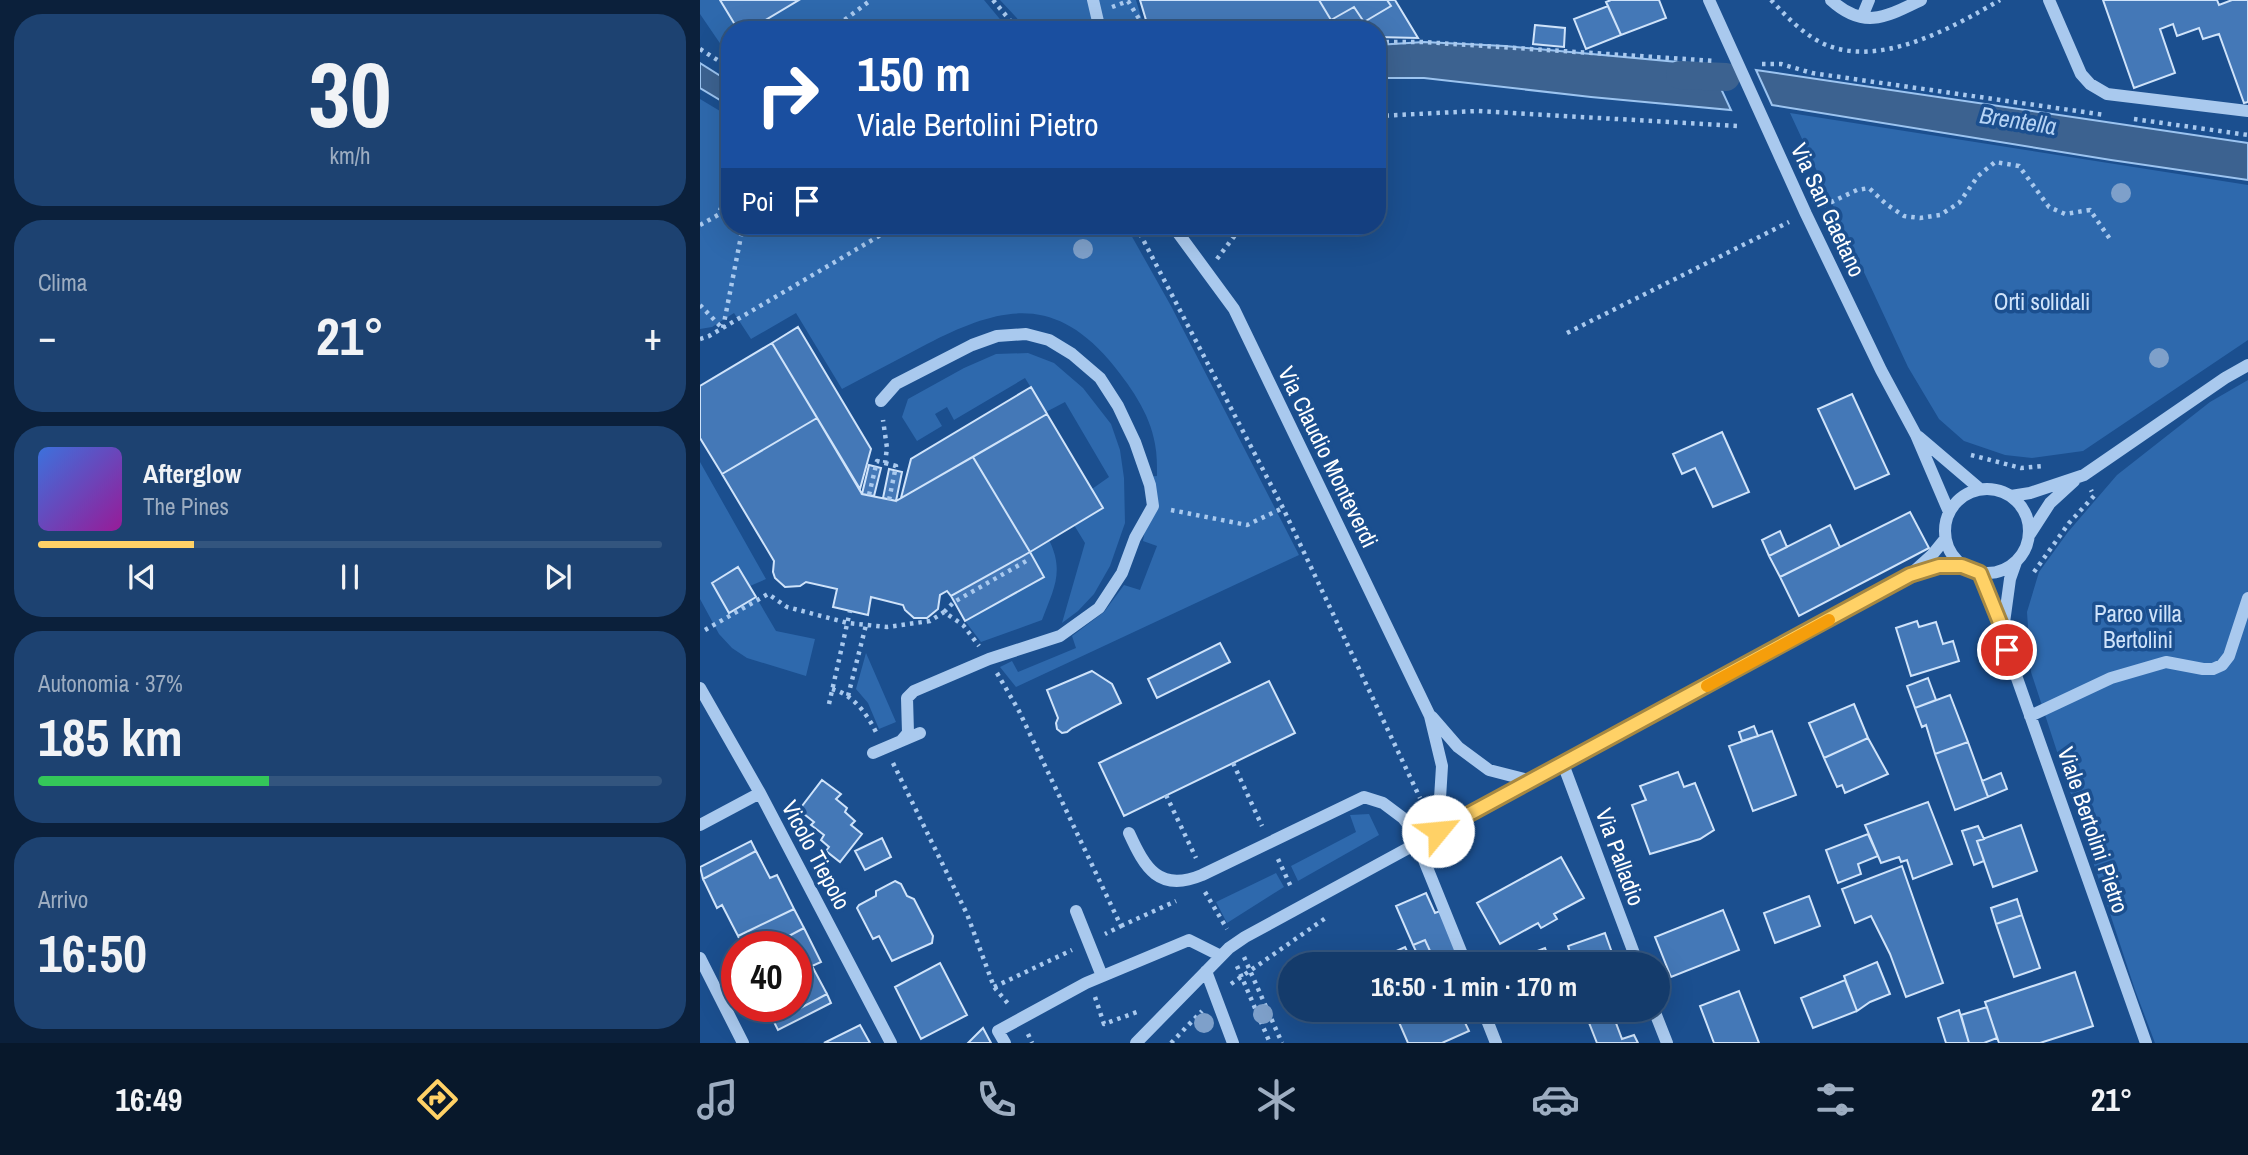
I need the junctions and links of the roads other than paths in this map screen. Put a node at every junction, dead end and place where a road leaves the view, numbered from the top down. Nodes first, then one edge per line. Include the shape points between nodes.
1 (1093, 0) edge
2 (1709, 0) edge
3 (1831, 0) edge
4 (1869, 0) edge
5 (1922, 0) edge
6 (2049, 0) edge
7 (1862, 18) junction
8 (1098, 21) edge
9 (2248, 111) edge
10 (1179, 235) edge
11 (2248, 365) edge
12 (881, 401) road end
13 (1916, 435) junction
14 (2080, 477) junction
15 (1980, 489) junction
16 (2011, 496) junction
17 (1949, 512) junction
18 (2029, 535) junction
19 (1945, 539) junction
20 (2016, 562) junction
21 (1962, 566) junction
22 (1980, 573) junction
23 (1910, 575) junction
24 (2248, 598) edge
25 (2003, 630) junction
26 (700, 688) edge
27 (1430, 716) junction
28 (2030, 716) junction
29 (920, 733) dead end
30 (902, 740) junction
31 (879, 750) road end
32 (1563, 764) junction
33 (1532, 781) junction
34 (761, 793) junction
35 (700, 825) edge
36 (1438, 831) junction
37 (1129, 833) dead end
38 (1419, 843) junction
39 (1076, 911) dead end
40 (1229, 948) junction
41 (1461, 952) edge
42 (1633, 952) edge
43 (700, 958) edge
44 (1206, 971) junction
45 (1102, 975) junction
46 (1488, 1022) edge
47 (1659, 1022) edge
48 (1231, 1038) edge
49 (743, 1043) edge
50 (891, 1043) edge
51 (1005, 1043) edge
52 (1136, 1043) edge
53 (1219, 1043) edge
54 (1496, 1043) edge
55 (1667, 1043) edge
56 (2146, 1043) edge

1 - 8 street
2 - 13 street, Via San Gaetano via 1806,214
3 - 7 street via 1847,14
4 - 7 street
5 - 7 street via 1887,16
6 - 9 street via 2081,74 2107,94
10 - 27 street, Via Claudio Monteverdi via 1234,309
11 - 14 street
12 - 30 street via 896,384 972,345 1007,335 1049,340 1100,378 1118,405 1150,485 1153,506 1122,573 1099,608 1060,636 989,659 914,691 907,698 908,733
13 - 15 street, Via San Gaetano
13 - 17 street, Via San Gaetano
14 - 16 street
14 - 18 street via 2050,503
15 - 16 street
15 - 17 street via 1956,501
16 - 18 street via 2026,513
17 - 19 street
18 - 20 street
19 - 21 street
19 - 23 street
20 - 22 street via 2006,570
20 - 25 street, Viale Bertolini Pietro
21 - 22 street
21 - 23 street via 1939,566
22 - 25 street, Viale Bertolini Pietro
23 - 32 street
24 - 28 street via 2222,665 2203,669 2166,662 2111,678
25 - 28 street, Viale Bertolini Pietro
26 - 34 street, Vicolo Tiepolo
27 - 33 street, Via Claudio Monteverdi via 1458,747 1489,770
27 - 36 street, Via Claudio Monteverdi via 1442,766
28 - 56 street, Viale Bertolini Pietro
29 - 30 street
30 - 31 street
32 - 33 street
32 - 42 street, Via Palladio
33 - 36 street
34 - 35 street
34 - 50 street, Vicolo Tiepolo
36 - 38 street
37 - 38 street via 1146,866 1167,881 1202,875 1364,797 1384,803 1403,817
38 - 40 street
38 - 41 street
39 - 45 street
40 - 44 street
40 - 45 street via 1189,940
43 - 49 street
44 - 48 street
44 - 52 street
45 - 51 street via 998,1031
46 - 54 street
47 - 55 street
48 - 53 street

